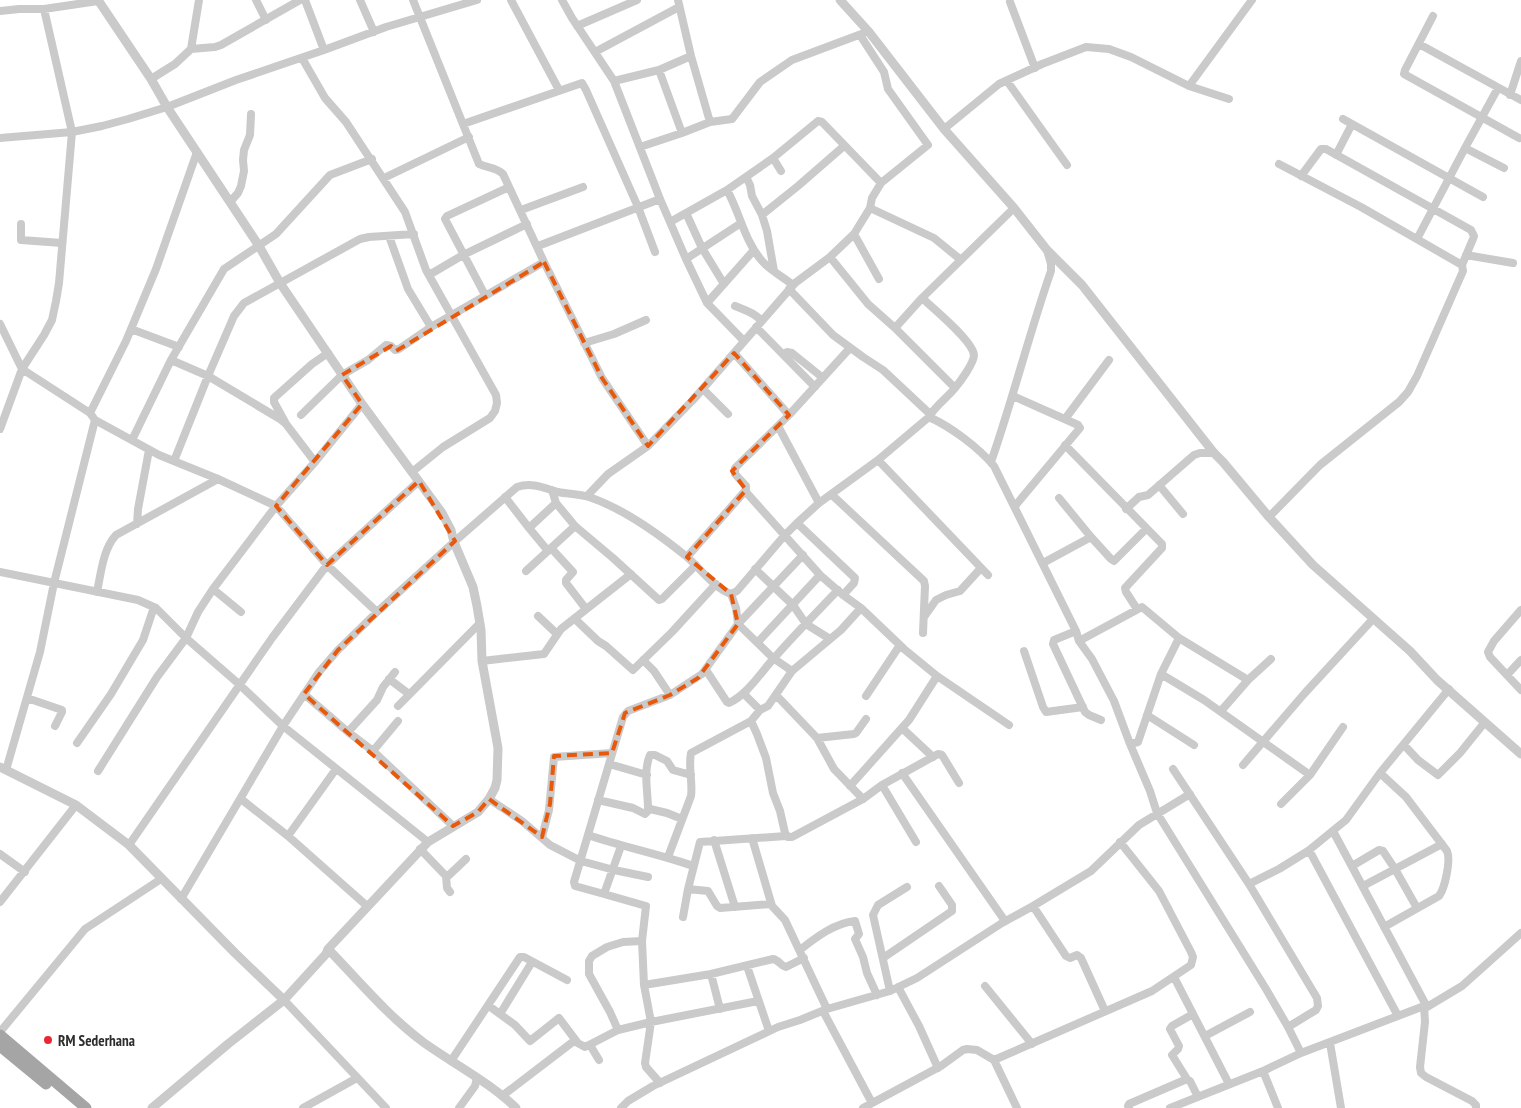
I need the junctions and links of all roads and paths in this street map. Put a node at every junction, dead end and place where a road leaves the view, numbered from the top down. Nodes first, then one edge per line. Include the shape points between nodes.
1 (98, 0) edge
2 (199, 0) edge
3 (256, 0) edge
4 (300, 0) edge
5 (305, 0) edge
6 (360, 0) edge
7 (413, 0) edge
8 (477, 0) edge
9 (511, 0) edge
10 (562, 0) edge
11 (637, 0) edge
12 (840, 0) edge
13 (1252, 0) edge
14 (1010, 2) dead end
15 (679, 4) edge
16 (44, 10) junction
17 (0, 11) edge
18 (1433, 16) dead end
19 (419, 17) junction
20 (266, 20) junction
21 (577, 26) junction
22 (374, 32) junction
23 (864, 33) junction
24 (1419, 44) junction
25 (192, 49) junction
26 (324, 50) junction
27 (595, 52) junction
28 (691, 56) junction
29 (302, 58) junction
30 (1521, 61) edge
31 (1035, 68) junction
32 (659, 70) junction
33 (151, 79) junction
34 (614, 81) junction
35 (1007, 81) junction
36 (1189, 86) junction
37 (1498, 88) junction
38 (560, 90) junction
39 (1510, 95) junction
40 (1229, 99) dead end
41 (1521, 100) edge
42 (167, 107) junction
43 (251, 114) dead end
44 (1481, 117) junction
45 (1344, 119) dead end
46 (710, 122) junction
47 (464, 124) junction
48 (1352, 124) junction
49 (944, 129) junction
50 (72, 132) junction
51 (682, 133) junction
52 (0, 138) edge
53 (469, 138) junction
54 (1519, 138) dead end
55 (844, 146) junction
56 (640, 147) junction
57 (1465, 148) junction
58 (197, 152) junction
59 (1336, 154) junction
60 (773, 158) junction
61 (372, 159) junction
62 (1278, 164) dead end
63 (1067, 165) dead end
64 (1504, 168) dead end
65 (781, 171) dead end
66 (1301, 176) junction
67 (746, 177) junction
68 (384, 178) junction
69 (1448, 178) junction
70 (881, 183) junction
71 (509, 187) junction
72 (583, 187) dead end
73 (727, 190) junction
74 (1483, 197) dead end
75 (660, 199) junction
76 (230, 202) junction
77 (638, 207) junction
78 (870, 208) junction
79 (1014, 208) junction
80 (1433, 208) junction
81 (521, 210) junction
82 (686, 213) junction
83 (762, 215) junction
84 (670, 222) junction
85 (741, 223) junction
86 (21, 224) dead end
87 (528, 224) junction
88 (414, 234) junction
89 (854, 234) junction
90 (389, 236) junction
91 (1417, 239) junction
92 (62, 243) junction
93 (259, 246) junction
94 (538, 246) junction
95 (702, 248) junction
96 (754, 250) junction
97 (1047, 250) junction
98 (655, 252) dead end
99 (464, 255) junction
100 (1466, 255) junction
101 (830, 257) junction
102 (686, 259) junction
103 (961, 260) junction
104 (544, 262) junction
105 (1513, 263) dead end
106 (1462, 265) junction
107 (774, 271) junction
108 (429, 275) junction
109 (879, 279) dead end
110 (280, 283) junction
111 (724, 284) junction
112 (791, 287) junction
113 (485, 295) junction
114 (922, 298) junction
115 (707, 303) junction
116 (735, 306) dead end
117 (451, 314) junction
118 (646, 320) dead end
119 (0, 324) edge
120 (759, 324) junction
121 (431, 327) junction
122 (894, 328) junction
123 (131, 329) junction
124 (744, 341) junction
125 (584, 343) junction
126 (179, 347) junction
127 (850, 348) junction
128 (328, 353) junction
129 (734, 353) junction
130 (783, 354) junction
131 (171, 360) junction
132 (1109, 360) dead end
133 (22, 369) junction
134 (342, 375) junction
135 (208, 376) junction
136 (824, 378) junction
137 (815, 387) junction
138 (956, 388) junction
139 (703, 389) junction
140 (1013, 396) junction
141 (362, 404) junction
142 (90, 412) junction
143 (728, 414) dead end
144 (301, 415) dead end
145 (789, 415) junction
146 (929, 415) junction
147 (1065, 419) junction
148 (95, 420) junction
149 (286, 424) junction
150 (778, 426) junction
151 (0, 429) edge
152 (132, 440) junction
153 (1065, 445) junction
154 (648, 446) junction
155 (149, 450) junction
156 (1214, 453) junction
157 (878, 460) junction
158 (174, 461) junction
159 (315, 462) junction
160 (991, 462) junction
161 (412, 472) junction
162 (218, 479) junction
163 (419, 480) junction
164 (1159, 485) junction
165 (552, 490) junction
166 (745, 491) junction
167 (831, 494) junction
168 (587, 496) junction
169 (505, 497) junction
170 (1059, 498) dead end
171 (556, 503) junction
172 (819, 503) junction
173 (276, 506) junction
174 (1015, 506) junction
175 (1126, 509) junction
176 (1183, 514) dead end
177 (1269, 517) junction
178 (797, 523) junction
179 (137, 524) junction
180 (575, 526) junction
181 (529, 528) junction
182 (1146, 529) junction
183 (784, 536) junction
184 (1091, 538) junction
185 (454, 542) junction
186 (549, 550) junction
187 (803, 555) junction
188 (687, 557) junction
189 (1043, 563) junction
190 (327, 565) junction
191 (696, 565) junction
192 (981, 568) junction
193 (755, 569) junction
194 (526, 571) dead end
195 (0, 572) edge
196 (631, 574) junction
197 (820, 575) junction
198 (988, 575) dead end
199 (54, 583) junction
200 (716, 584) junction
201 (774, 587) junction
202 (213, 589) junction
203 (96, 592) junction
204 (840, 592) junction
205 (731, 594) junction
206 (793, 605) junction
207 (154, 607) junction
208 (860, 608) junction
209 (586, 609) junction
210 (1137, 609) junction
211 (1521, 610) edge
212 (241, 612) dead end
213 (377, 612) junction
214 (538, 616) dead end
215 (574, 619) junction
216 (923, 619) junction
217 (1373, 619) junction
218 (480, 623) junction
219 (738, 624) junction
220 (806, 624) junction
221 (1076, 630) junction
222 (923, 633) dead end
223 (557, 634) junction
224 (186, 638) junction
225 (1178, 638) junction
226 (830, 639) junction
227 (1079, 641) junction
228 (758, 642) junction
229 (900, 645) junction
230 (1024, 652) dead end
231 (773, 658) junction
232 (1271, 659) dead end
233 (643, 660) junction
234 (1521, 660) edge
235 (482, 662) junction
236 (706, 670) junction
237 (792, 671) junction
238 (395, 672) dead end
239 (1161, 674) junction
240 (1507, 675) junction
241 (937, 676) junction
242 (389, 680) junction
243 (1248, 680) junction
244 (240, 685) junction
245 (1449, 689) junction
246 (1521, 690) edge
247 (746, 691) junction
248 (304, 694) junction
249 (409, 694) junction
250 (670, 695) junction
251 (776, 695) junction
252 (866, 696) dead end
253 (27, 698) junction
254 (398, 706) dead end
255 (1082, 707) junction
256 (760, 710) junction
257 (1221, 711) junction
258 (1147, 715) junction
259 (866, 719) dead end
260 (1101, 720) dead end
261 (398, 721) dead end
262 (751, 721) junction
263 (1485, 722) junction
264 (1009, 725) dead end
265 (55, 726) dead end
266 (282, 726) junction
267 (903, 728) junction
268 (1343, 728) dead end
269 (348, 732) junction
270 (816, 738) junction
271 (1262, 741) junction
272 (77, 743) dead end
273 (1130, 744) junction
274 (1404, 745) junction
275 (1194, 746) dead end
276 (373, 751) junction
277 (612, 753) junction
278 (1521, 754) edge
279 (933, 757) junction
280 (609, 764) junction
281 (1243, 765) dead end
282 (3, 768) edge
283 (336, 769) junction
284 (1173, 769) dead end
285 (98, 771) dead end
286 (902, 773) junction
287 (1380, 773) junction
288 (647, 775) junction
289 (691, 775) junction
290 (1310, 775) junction
291 (959, 783) dead end
292 (882, 785) junction
293 (850, 786) junction
294 (1190, 794) junction
295 (241, 799) junction
296 (489, 799) junction
297 (863, 799) junction
298 (598, 800) junction
299 (1281, 804) dead end
300 (76, 805) junction
301 (648, 809) junction
302 (1157, 813) junction
303 (682, 819) junction
304 (452, 826) junction
305 (1333, 831) junction
306 (588, 835) junction
307 (288, 836) junction
308 (786, 836) junction
309 (542, 837) junction
310 (752, 838) junction
311 (714, 840) junction
312 (428, 842) junction
313 (916, 842) dead end
314 (1120, 842) junction
315 (1442, 844) junction
316 (129, 845) junction
317 (621, 846) junction
318 (420, 850) junction
319 (1309, 850) junction
320 (0, 854) edge
321 (668, 857) junction
322 (466, 860) dead end
323 (581, 861) junction
324 (693, 866) junction
325 (1352, 866) junction
326 (1395, 869) junction
327 (614, 870) junction
328 (24, 872) junction
329 (648, 877) dead end
330 (161, 878) junction
331 (447, 878) junction
332 (1249, 884) junction
333 (939, 886) dead end
334 (1362, 886) junction
335 (906, 887) dead end
336 (688, 890) junction
337 (450, 892) dead end
338 (604, 894) junction
339 (181, 899) junction
340 (0, 902) edge
341 (771, 904) junction
342 (367, 906) junction
343 (1033, 906) junction
344 (735, 907) junction
345 (1417, 908) junction
346 (683, 917) dead end
347 (1005, 921) junction
348 (1384, 926) junction
349 (1521, 934) edge
350 (642, 941) junction
351 (328, 949) junction
352 (800, 950) junction
353 (804, 958) junction
354 (883, 958) junction
355 (532, 962) junction
356 (747, 966) junction
357 (711, 974) junction
358 (1174, 977) junction
359 (567, 980) dead end
360 (644, 985) junction
361 (985, 986) dead end
362 (898, 987) junction
363 (890, 991) junction
364 (877, 995) junction
365 (284, 1000) junction
366 (758, 1001) junction
367 (489, 1006) junction
368 (1425, 1006) junction
369 (720, 1009) junction
370 (825, 1010) junction
371 (1105, 1011) junction
372 (1250, 1012) dead end
373 (500, 1014) junction
374 (1193, 1014) junction
375 (1398, 1016) junction
376 (651, 1022) junction
377 (1288, 1027) junction
378 (618, 1030) junction
379 (769, 1031) junction
380 (0, 1033) edge
381 (1205, 1036) junction
382 (577, 1042) junction
383 (1330, 1042) junction
384 (1032, 1044) junction
385 (590, 1045) junction
386 (0, 1046) edge
387 (1301, 1053) junction
388 (600, 1060) dead end
389 (994, 1060) junction
390 (451, 1061) junction
391 (938, 1068) junction
392 (1263, 1071) junction
393 (357, 1078) junction
394 (477, 1078) junction
395 (1186, 1079) junction
396 (660, 1083) junction
397 (1229, 1084) junction
398 (502, 1096) junction
399 (1198, 1097) junction
400 (872, 1103) junction
401 (626, 1106) edge
402 (74, 1108) edge
403 (86, 1108) edge
404 (152, 1108) edge
405 (303, 1108) edge
406 (386, 1108) edge
407 (459, 1108) edge
408 (516, 1108) edge
409 (862, 1108) edge
410 (1017, 1108) edge
411 (1129, 1108) edge
412 (1170, 1108) edge
413 (1278, 1108) edge
414 (1341, 1108) edge
415 (1476, 1108) edge

1 - 16 street
1 - 33 street
2 - 25 street
3 - 20 street
4 - 20 street
5 - 26 street
6 - 22 street
7 - 19 street
8 - 19 street
9 - 38 street
10 - 21 street
11 - 21 street
12 - 23 street
13 - 36 street
14 - 31 street
15 - 27 street
15 - 28 street
16 - 17 street
16 - 50 street
18 - 24 street
19 - 22 street
19 - 47 street
20 - 25 street via 221,45
21 - 27 street
22 - 26 street
23 - 46 street via 792,60 760,82 732,119
23 - 49 street
23 - 70 street via 884,72 888,88 928,145
24 - 37 street
24 - 44 street via 1405,70 1406,75
25 - 33 street
26 - 29 street
27 - 34 street
28 - 32 street
28 - 46 street
29 - 42 street
29 - 61 street via 325,98
30 - 39 street
31 - 35 street
31 - 36 street via 1078,49 1098,47 1131,57
32 - 34 street
32 - 51 street
33 - 42 street
34 - 56 street
35 - 49 street
35 - 63 street
36 - 40 street
37 - 39 street
37 - 44 street
38 - 47 street
38 - 77 street via 580,83 584,85
39 - 41 street
42 - 50 street
42 - 58 street
43 - 76 street via 241,186
44 - 54 street
44 - 57 street
45 - 48 street
46 - 51 street
47 - 53 street
48 - 59 street
48 - 69 street
49 - 79 street
50 - 52 street
50 - 92 street
51 - 56 street
53 - 68 street
53 - 71 street via 478,164 498,170
55 - 60 street via 818,121
55 - 70 street
55 - 83 street
56 - 75 street
57 - 64 street
57 - 69 street
58 - 76 street
58 - 123 street
59 - 66 street via 1321,149
59 - 80 street
60 - 65 street
60 - 67 street
61 - 68 street
61 - 93 street via 330,175 283,229
62 - 66 street
66 - 91 street
67 - 73 street
67 - 83 street
68 - 88 street
69 - 74 street
69 - 80 street
70 - 78 street
71 - 81 street
71 - 99 street via 446,217
72 - 81 street
73 - 82 street
73 - 85 street
75 - 77 street
75 - 84 street
76 - 93 street
77 - 94 street
77 - 98 street
78 - 89 street
78 - 103 street via 934,238
79 - 97 street
79 - 103 street
80 - 91 street
80 - 100 street via 1473,232
81 - 87 street
82 - 84 street
82 - 95 street
83 - 107 street
84 - 102 street
85 - 95 street
85 - 96 street
86 - 92 street via 21,240
87 - 94 street
87 - 99 street
88 - 90 street
88 - 108 street
89 - 101 street
89 - 109 street
90 - 110 street via 360,239
90 - 121 street via 408,289
91 - 106 street
92 - 133 street via 52,320
93 - 110 street
93 - 126 street via 224,269
94 - 104 street
95 - 102 street
95 - 111 street
96 - 107 street
96 - 111 street
97 - 140 street via 1051,271
97 - 156 street via 1082,285
99 - 108 street
99 - 113 street
100 - 105 street
100 - 106 street
101 - 112 street
101 - 122 street via 868,304
102 - 115 street
103 - 114 street
104 - 113 street
104 - 125 street
106 - 177 street via 1463,271 1408,392 1320,465
107 - 112 street
108 - 117 street
110 - 128 street
110 - 135 street via 244,303 238,310
111 - 115 street
112 - 120 street
112 - 127 street via 829,332
113 - 117 street
114 - 122 street
114 - 138 street via 961,334 973,350 970,366
115 - 124 street
116 - 120 street via 753,314
117 - 121 street
117 - 161 street via 493,388 497,403 490,418 436,452
118 - 125 street
119 - 133 street
120 - 124 street
120 - 130 street
121 - 134 street via 397,350 386,345
122 - 138 street
123 - 126 street
123 - 142 street
124 - 129 street
125 - 154 street via 602,378
126 - 131 street
127 - 136 street
127 - 146 street via 883,370
128 - 134 street
128 - 149 street via 274,398
129 - 139 street
129 - 145 street
130 - 136 street via 792,353
130 - 137 street
131 - 135 street
131 - 152 street
132 - 147 street
133 - 142 street
133 - 151 street
134 - 141 street
134 - 144 street
135 - 149 street
135 - 158 street
136 - 137 street
137 - 145 street
138 - 146 street
139 - 143 street
139 - 154 street
140 - 147 street
140 - 160 street
141 - 159 street
141 - 161 street
142 - 148 street
145 - 150 street
146 - 157 street
146 - 160 street
147 - 153 street via 1080,428
148 - 152 street
148 - 199 street
149 - 159 street
150 - 166 street via 735,468 735,474 746,486
150 - 172 street
152 - 155 street
153 - 174 street
153 - 175 street
154 - 168 street via 608,474
155 - 158 street
155 - 179 street
156 - 164 street via 1194,455
156 - 177 street
157 - 167 street
157 - 192 street
158 - 162 street
159 - 173 street
160 - 174 street
161 - 163 street
162 - 173 street
162 - 179 street
163 - 185 street via 442,513
163 - 190 street
164 - 175 street
164 - 176 street
165 - 168 street
165 - 169 street via 525,485
165 - 171 street
166 - 183 street
166 - 188 street
167 - 172 street
167 - 216 street via 924,581
168 - 188 street via 623,512
169 - 181 street
169 - 185 street
170 - 184 street
171 - 180 street
171 - 181 street
172 - 178 street
173 - 190 street
173 - 202 street
174 - 189 street
175 - 182 street
177 - 217 street via 1314,565
178 - 183 street
178 - 204 street via 855,578 854,584
179 - 203 street via 110,541
180 - 186 street
180 - 196 street
181 - 186 street
182 - 184 street via 1114,561
182 - 210 street via 1163,546 1125,588
183 - 187 street
183 - 193 street
184 - 189 street
185 - 213 street
185 - 218 street via 473,587
186 - 194 street
186 - 209 street via 573,572 566,583
187 - 197 street
187 - 201 street
188 - 191 street
189 - 221 street
190 - 213 street
190 - 244 street
191 - 196 street via 659,600
191 - 200 street
192 - 198 street
192 - 216 street via 960,592 936,600
193 - 201 street
193 - 205 street via 738,591
195 - 199 street
196 - 209 street
197 - 204 street
197 - 206 street
199 - 203 street
199 - 253 street
200 - 205 street
200 - 233 street
201 - 206 street
201 - 219 street
202 - 212 street
202 - 224 street
203 - 207 street via 138,600
204 - 208 street
204 - 220 street
205 - 219 street
206 - 220 street
206 - 228 street
207 - 224 street
207 - 272 street via 143,640
208 - 226 street
208 - 229 street
209 - 215 street
210 - 225 street via 1145,608
210 - 227 street
211 - 240 street via 1488,652
213 - 248 street via 338,650
214 - 223 street
215 - 223 street
215 - 233 street via 632,670
216 - 222 street
217 - 245 street
217 - 271 street
218 - 235 street
218 - 249 street
219 - 228 street
219 - 236 street
220 - 226 street
220 - 231 street
221 - 227 street
221 - 255 street via 1052,643
223 - 235 street via 541,655
224 - 244 street
224 - 285 street via 157,677
225 - 239 street
225 - 243 street
226 - 237 street
227 - 273 street via 1114,701
228 - 231 street
229 - 241 street
229 - 252 street
230 - 255 street via 1046,712
231 - 237 street
231 - 247 street
232 - 243 street
233 - 250 street
234 - 240 street
235 - 296 street via 498,748 497,780
236 - 247 street via 728,703
236 - 250 street
237 - 251 street
238 - 242 street
239 - 257 street
239 - 258 street
240 - 246 street
241 - 264 street
241 - 267 street
242 - 249 street
242 - 269 street via 377,700
243 - 257 street
244 - 266 street
244 - 316 street
245 - 263 street
245 - 274 street
247 - 256 street via 745,695
248 - 266 street
248 - 269 street
249 - 254 street
250 - 277 street via 625,713
251 - 256 street via 768,706
251 - 270 street
253 - 265 street via 62,710
253 - 282 street
255 - 260 street via 1089,715
256 - 262 street
257 - 271 street
258 - 273 street via 1138,742
258 - 275 street
259 - 270 street via 854,734
261 - 276 street
262 - 289 street via 691,753
262 - 308 street via 766,758
263 - 274 street via 1438,775
263 - 278 street
266 - 283 street
266 - 295 street
267 - 279 street
267 - 293 street
268 - 290 street
269 - 276 street
270 - 293 street via 834,769
271 - 281 street
271 - 290 street
273 - 302 street
274 - 287 street
276 - 304 street
277 - 280 street
277 - 309 street via 554,758 550,804
279 - 286 street
279 - 291 street via 941,754
280 - 288 street
280 - 298 street
282 - 300 street
283 - 307 street
283 - 312 street
284 - 294 street
286 - 292 street
286 - 347 street
287 - 305 street via 1346,820
287 - 315 street via 1406,797
288 - 289 street via 650,755 667,761 673,770
288 - 301 street
289 - 303 street via 691,796
290 - 299 street
292 - 297 street
292 - 313 street
293 - 297 street
294 - 302 street
294 - 332 street
295 - 307 street
295 - 339 street
296 - 304 street via 478,812
296 - 309 street
297 - 308 street via 792,837
298 - 301 street via 645,814
298 - 306 street
300 - 316 street
300 - 328 street
301 - 303 street
302 - 314 street
302 - 377 street
303 - 321 street
304 - 312 street
305 - 319 street
305 - 325 street
306 - 317 street
306 - 323 street
307 - 342 street
308 - 310 street
309 - 323 street
310 - 311 street
310 - 341 street
311 - 324 street via 700,842
311 - 344 street
312 - 318 street
314 - 343 street via 1091,871
314 - 358 street via 1159,891 1193,956 1191,965
315 - 326 street
315 - 345 street via 1449,859 1443,890 1439,896
316 - 330 street
317 - 321 street
317 - 327 street
318 - 331 street
318 - 342 street
319 - 332 street
319 - 375 street
320 - 328 street
321 - 324 street
322 - 331 street
323 - 327 street
323 - 338 street via 575,886
324 - 336 street
325 - 326 street via 1381,850
325 - 334 street
326 - 334 street
326 - 345 street
327 - 329 street
327 - 338 street
328 - 340 street
330 - 339 street
330 - 380 street via 85,928
331 - 337 street via 446,886
332 - 377 street via 1318,1002 1316,1010
333 - 354 street via 952,905 952,911
334 - 348 street
335 - 354 street via 874,911
336 - 344 street via 708,891 719,908
336 - 346 street
338 - 350 street via 646,906
339 - 365 street
341 - 344 street
341 - 352 street via 785,920
342 - 351 street
343 - 347 street
343 - 371 street via 1066,956 1081,958
345 - 348 street
347 - 362 street
348 - 368 street
349 - 368 street via 1462,986
350 - 360 street
350 - 378 street via 607,946 589,961 589,974
351 - 365 street
351 - 390 street via 394,1017
352 - 353 street
352 - 364 street via 835,927 855,921 859,934 855,939
353 - 356 street via 786,967 774,959
353 - 370 street
354 - 363 street
355 - 359 street
355 - 367 street via 519,958
355 - 373 street
356 - 357 street
356 - 366 street
357 - 360 street
357 - 369 street
358 - 371 street via 1152,991
358 - 374 street
360 - 376 street
361 - 384 street
362 - 363 street
362 - 391 street
363 - 364 street
364 - 370 street
365 - 393 street
365 - 404 street
366 - 369 street
366 - 379 street
367 - 373 street
367 - 390 street
368 - 375 street
368 - 415 street via 1420,1060 1422,1072 1472,1101
369 - 376 street
370 - 379 street
370 - 400 street
371 - 384 street
372 - 381 street
373 - 382 street via 531,1041 560,1018
374 - 381 street
374 - 395 street via 1170,1029 1179,1046 1172,1055
375 - 383 street
376 - 378 street
376 - 396 street via 646,1067
377 - 387 street
378 - 385 street
379 - 396 street
380 - 403 main road
381 - 397 street
382 - 385 street via 583,1047
382 - 398 street via 572,1042
383 - 387 street
383 - 414 street
384 - 389 street
385 - 388 street
386 - 402 main road
387 - 392 street
389 - 391 street via 977,1050 967,1049
389 - 410 street
390 - 394 street
391 - 400 street
392 - 397 street
392 - 413 street
393 - 405 street
393 - 406 street
394 - 398 street
394 - 407 street
395 - 399 street
395 - 411 street via 1130,1104
396 - 401 street
397 - 399 street
398 - 408 street
399 - 412 street
400 - 409 street

